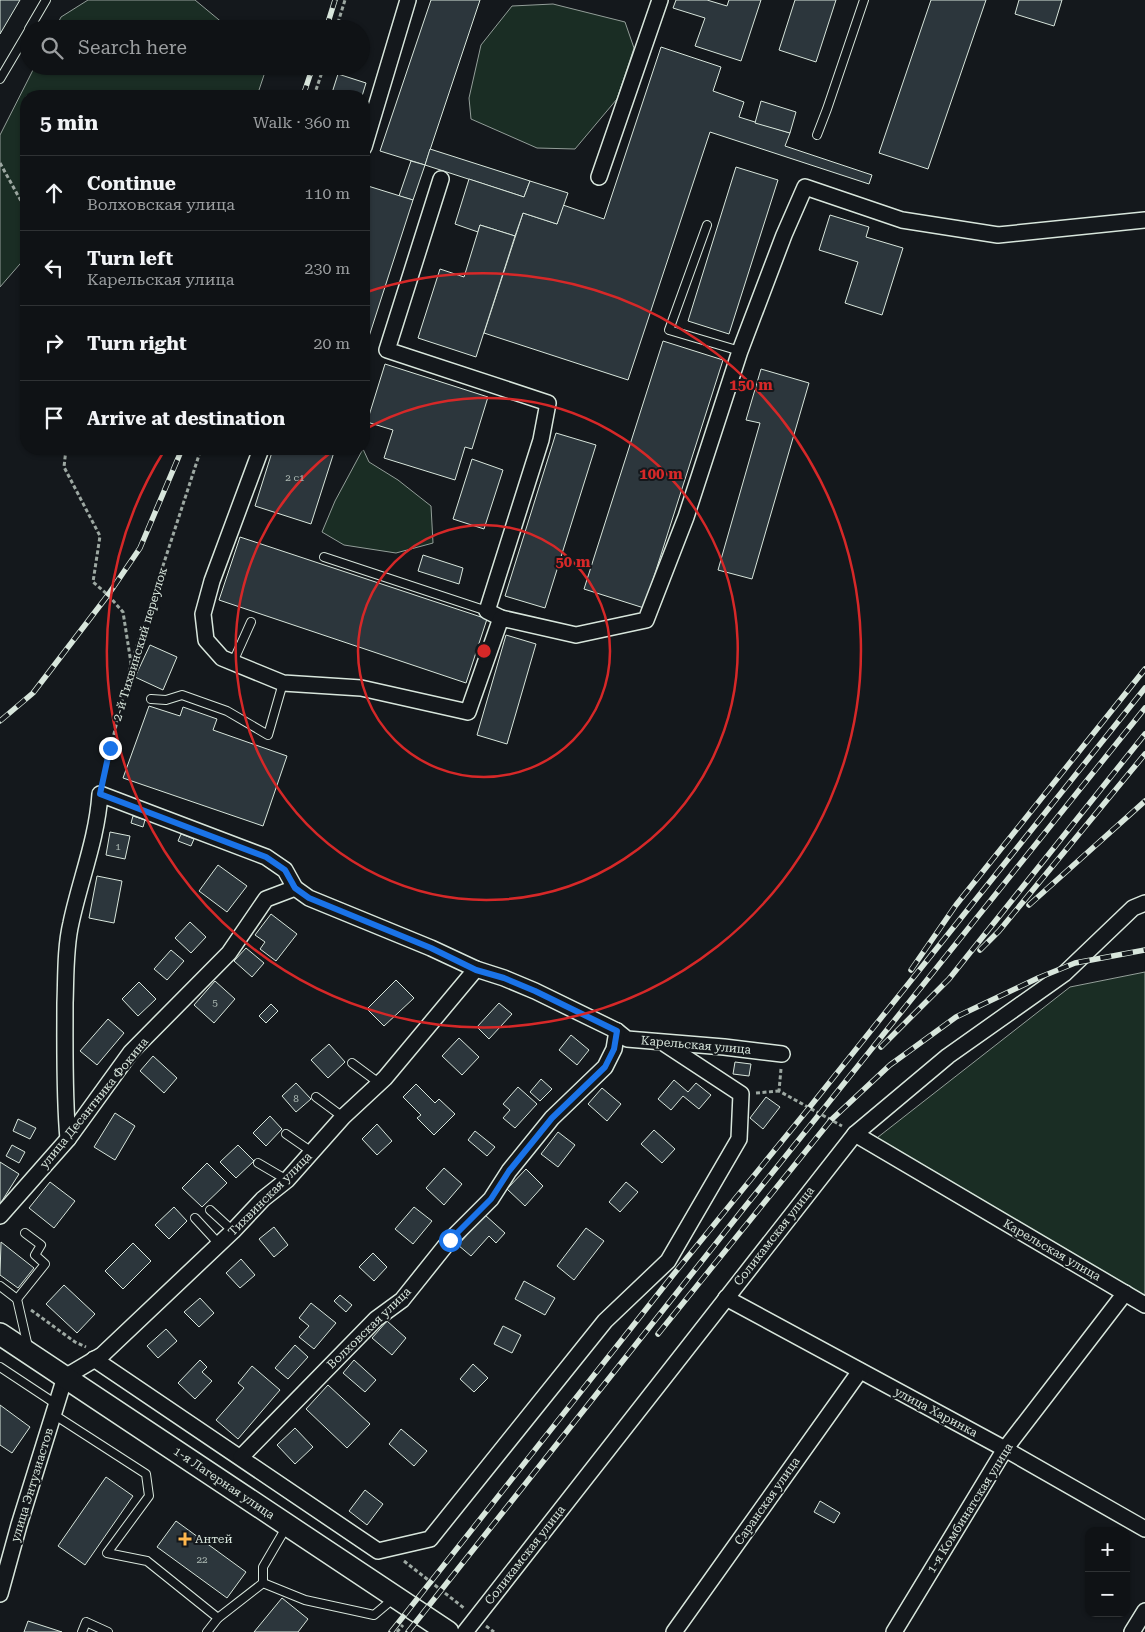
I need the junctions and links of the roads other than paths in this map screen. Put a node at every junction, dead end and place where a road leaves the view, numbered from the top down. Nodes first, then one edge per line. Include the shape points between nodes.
1 (46, 0) edge
2 (408, 0) edge
3 (660, 0) edge
4 (864, 0) edge
5 (34, 20) edge
6 (20, 45) edge
7 (0, 79) edge
8 (370, 127) edge
9 (816, 135) dead end
10 (599, 177) dead end
11 (441, 178) dead end
12 (1145, 220) edge
13 (707, 225) dead end
14 (740, 351) junction
15 (259, 455) edge
16 (324, 556) dead end
17 (494, 615) junction
18 (251, 622) dead end
19 (234, 662) junction
20 (283, 683) junction
21 (151, 698) dead end
22 (295, 888) junction
23 (1145, 903) edge
24 (476, 970) junction
25 (617, 1031) junction
26 (664, 1043) junction
27 (782, 1054) road end
28 (352, 1062) dead end
29 (379, 1083) junction
30 (316, 1097) dead end
31 (343, 1117) junction
32 (286, 1134) dead end
33 (855, 1134) junction
34 (68, 1139) junction
35 (312, 1152) junction
36 (258, 1164) dead end
37 (288, 1180) junction
38 (210, 1210) dead end
39 (0, 1216) edge
40 (194, 1218) dead end
41 (234, 1231) junction
42 (25, 1232) dead end
43 (219, 1244) junction
44 (0, 1286) edge
45 (1125, 1293) junction
46 (726, 1298) junction
47 (16, 1299) junction
48 (1145, 1305) edge
49 (0, 1334) edge
50 (30, 1354) junction
51 (94, 1360) junction
52 (0, 1367) edge
53 (860, 1371) junction
54 (65, 1377) junction
55 (54, 1409) junction
56 (1005, 1449) junction
57 (241, 1457) junction
58 (288, 1526) junction
59 (1145, 1529) edge
60 (263, 1583) junction
61 (1, 1587) edge
62 (396, 1597) junction
63 (1145, 1611) edge
64 (218, 1618) junction
65 (82, 1632) edge
66 (108, 1632) edge
67 (208, 1632) edge
68 (448, 1632) edge
69 (465, 1632) edge
70 (674, 1632) edge
71 (894, 1632) edge
72 (1132, 1632) edge

1 - 5 lane
2 - 8 street
3 - 10 street
4 - 9 lane
6 - 7 lane
11 - 17 street via 387,350 548,403
12 - 14 street via 998,235 902,220 805,188
13 - 14 lane via 669,330
14 - 17 street via 686,517 646,620 576,635
15 - 19 street via 203,614 206,640 222,658
16 - 17 lane
17 - 20 street via 468,712 361,688
18 - 19 lane
19 - 20 street
20 - 21 lane via 268,735 227,711 182,695 166,700
22 - 24 street, Карельская улица via 309,898
22 - 34 street, улица Десантника Фокина via 266,899 228,953 131,1052
22 - 34 street, Карельская улица via 285,870 266,857 100,794 98,817 70,924 65,1050
23 - 33 street, Соликамская улица via 1133,908 1064,974 948,1056
24 - 25 street, Карельская улица via 535,991
24 - 29 street, Тихвинская улица
25 - 26 street, Карельская улица via 627,1039
25 - 57 street, Волховская улица via 614,1049 605,1067 552,1118 491,1199 450,1240 402,1300 376,1319
26 - 27 street, Карельская улица
26 - 57 street via 741,1094 739,1139 668,1261 605,1321 430,1539 378,1551
28 - 29 lane
29 - 31 street, Тихвинская улица
30 - 31 lane
31 - 35 street, Тихвинская улица
32 - 35 lane
33 - 45 street, Карельская улица
33 - 46 street, Соликамская улица
34 - 39 street, улица Десантника Фокина
35 - 37 street, Тихвинская улица
36 - 37 lane
37 - 41 street, Тихвинская улица via 263,1199
38 - 41 lane
40 - 43 lane
41 - 43 street, Тихвинская улица
42 - 47 lane via 41,1245 36,1255 45,1264
43 - 51 street, Тихвинская улица
44 - 47 lane
45 - 48 street, Карельская улица
45 - 56 street, 1-я Комбинатская улица
46 - 53 street, улица Харинка
46 - 69 street, Соликамская улица
47 - 50 lane
49 - 50 main road, 1-я Лагерная улица
50 - 54 main road, 1-я Лагерная улица
51 - 54 street, Тихвинская улица
51 - 57 street
52 - 55 lane
53 - 56 street, улица Харинка
53 - 70 street, Саранская улица
54 - 55 street, улица Энтузиастов
54 - 58 main road, 1-я Лагерная улица
55 - 61 street, улица Энтузиастов
55 - 64 lane via 146,1474 149,1496 107,1553 147,1561
56 - 59 street, улица Харинка
56 - 71 street, 1-я Комбинатская улица
58 - 60 lane via 263,1567
58 - 62 main road, 1-я Лагерная улица
60 - 62 lane via 305,1600 374,1615
60 - 64 lane
62 - 68 main road, 1-я Лагерная улица
63 - 72 street
64 - 67 lane
65 - 66 lane via 86,1622

